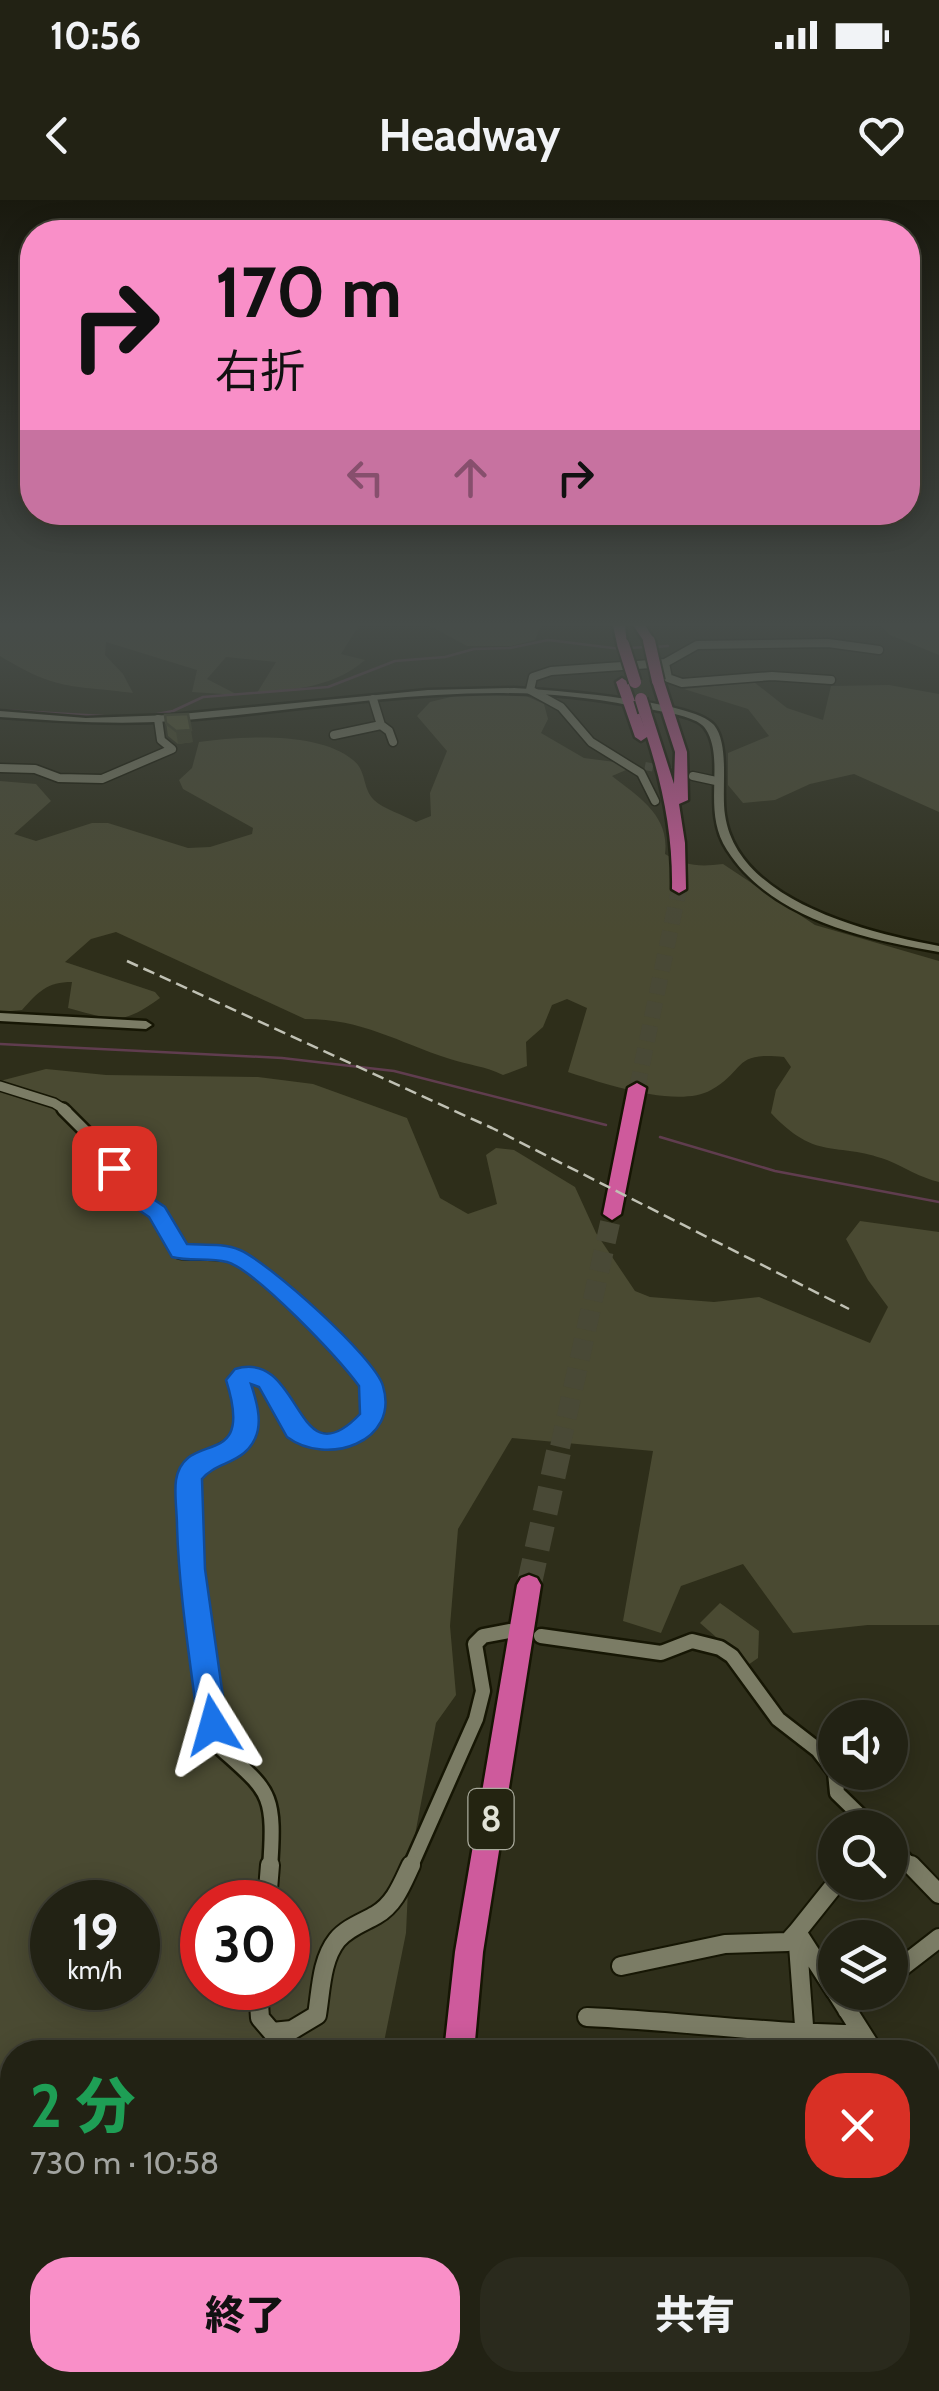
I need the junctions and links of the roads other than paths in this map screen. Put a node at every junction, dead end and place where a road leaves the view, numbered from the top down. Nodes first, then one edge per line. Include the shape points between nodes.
1 (159, 727) edge
2 (370, 727) edge
3 (383, 727) edge
4 (579, 727) edge
5 (645, 727) edge
6 (646, 727) edge
7 (673, 727) edge
8 (711, 727) edge
9 (334, 735) dead end
10 (393, 742) dead end
11 (622, 763) junction
12 (645, 766) tunnel mouth
13 (0, 768) edge
14 (694, 776) dead end
15 (716, 781) junction
16 (655, 801) dead end
17 (676, 813) junction
18 (680, 848) junction
19 (679, 889) tunnel mouth
20 (939, 949) edge
21 (0, 1017) edge
22 (146, 1025) dead end
23 (0, 1086) edge
24 (637, 1088) tunnel mouth
25 (612, 1214) tunnel mouth
26 (530, 1586) tunnel mouth
27 (508, 1631) dead end
28 (540, 1636) dead end
29 (818, 1750) edge
30 (838, 1790) edge
31 (854, 1810) edge
32 (908, 1862) edge
33 (269, 1880) edge
34 (939, 1894) edge
35 (823, 1900) edge
36 (798, 1932) junction
37 (939, 1938) edge
38 (908, 1962) edge
39 (818, 1964) edge
40 (621, 1966) dead end
41 (259, 2010) edge
42 (847, 2010) edge
43 (588, 2017) dead end
44 (862, 2034) junction
45 (460, 2040) edge
46 (788, 2040) edge
47 (805, 2040) edge
48 (824, 2040) edge
49 (866, 2040) edge

1 - 13 street via 172,749 117,775 85,780
2 - 9 street
3 - 10 street
4 - 11 street
5 - 18 highway
6 - 17 highway
7 - 17 highway via 681,752
8 - 15 main road
11 - 12 street
11 - 16 street via 641,774
14 - 15 street
15 - 20 main road via 722,830 732,850 770,887 855,930
17 - 18 highway
18 - 19 highway
21 - 22 main road
23 - 33 street via 68,1112 107,1153 119,1186 157,1212 180,1252 243,1262 286,1296 371,1384 374,1410 368,1421 354,1436 330,1442 296,1430 267,1380 244,1376 238,1380 249,1414 246,1428 236,1445 195,1467 189,1478 212,1739 268,1791
24 - 25 highway
26 - 45 highway, 8
27 - 41 street via 475,1644 483,1690 476,1719 398,1894 334,1942 317,2016 282,2035 266,2027
28 - 29 street via 643,1652 674,1651 692,1640 720,1648 778,1719
30 - 31 street
32 - 34 street
35 - 36 street
36 - 39 street
36 - 40 street via 788,1942 722,1943
36 - 47 street
37 - 38 street
42 - 44 street
43 - 46 street via 677,2020
44 - 48 street
44 - 49 street

